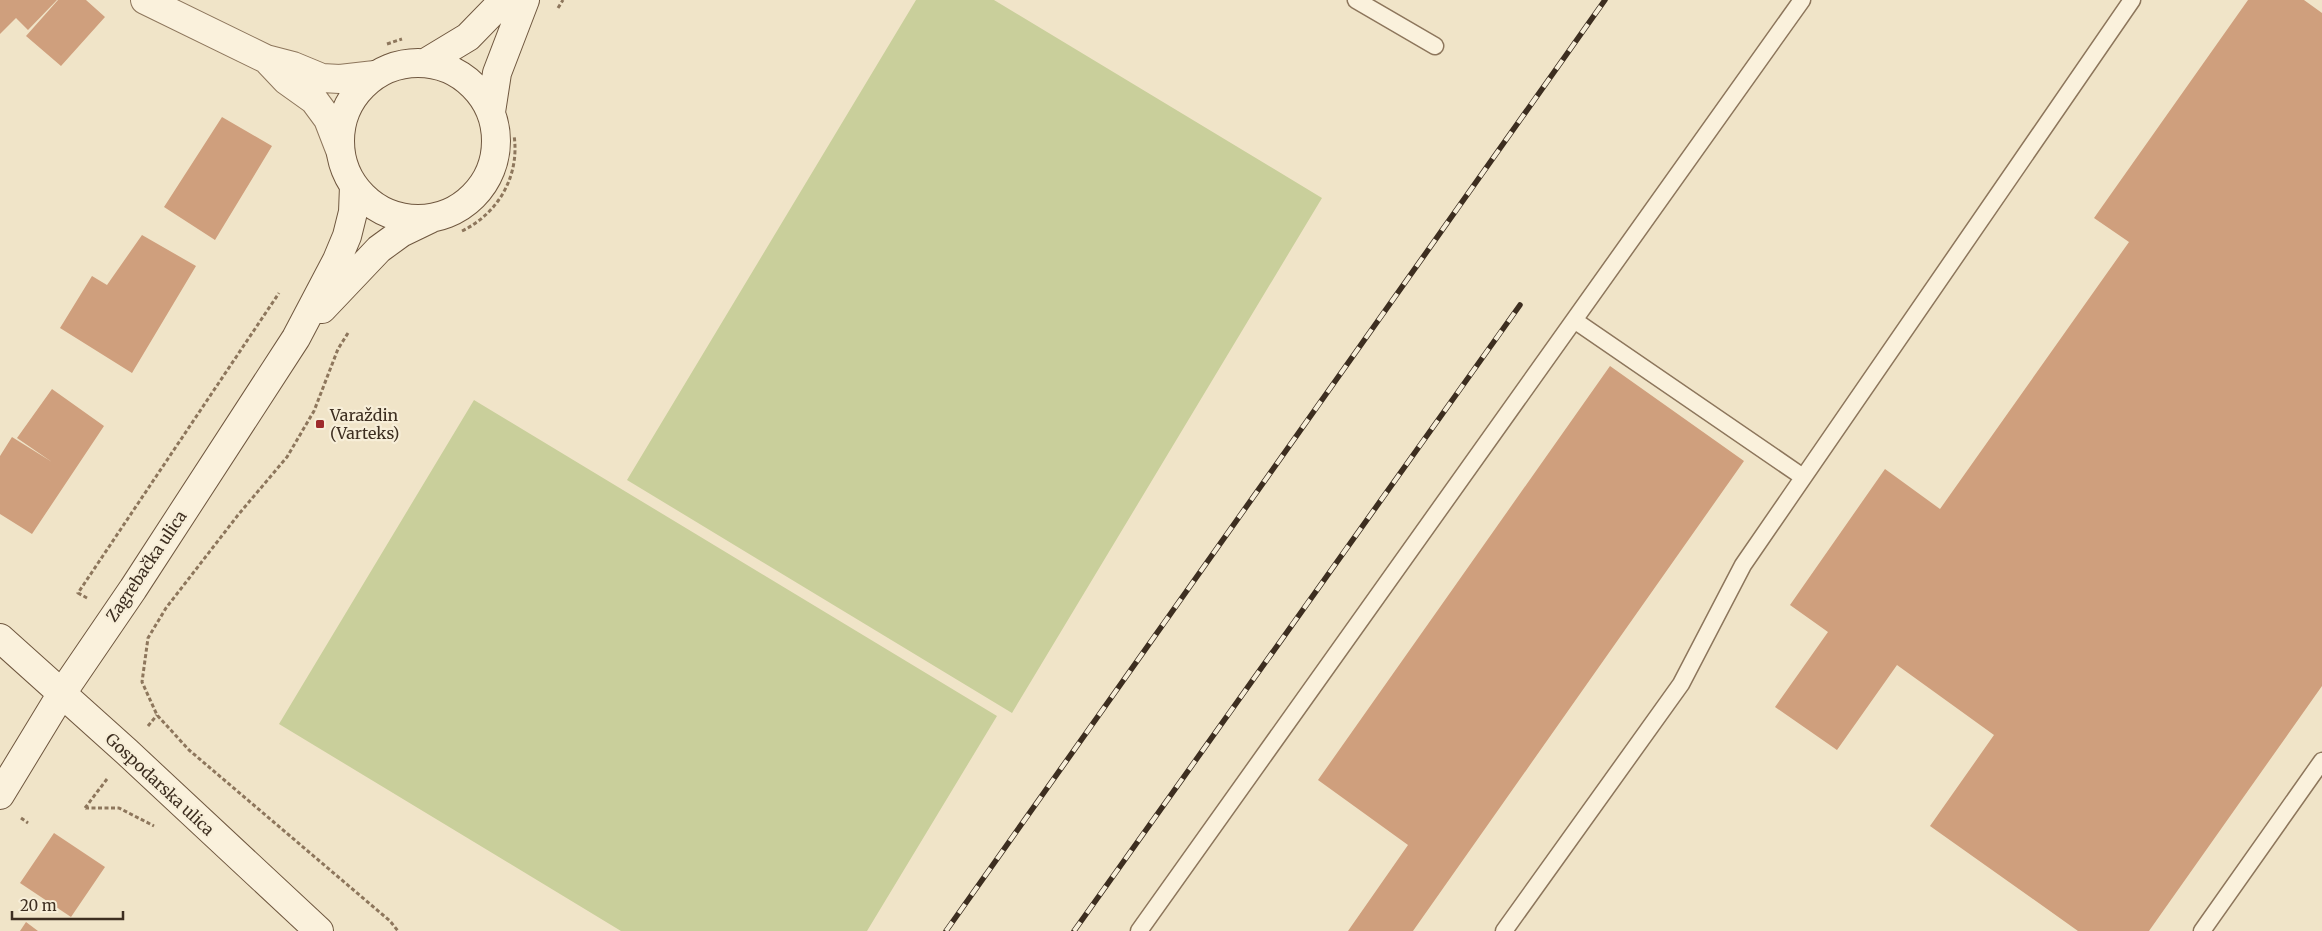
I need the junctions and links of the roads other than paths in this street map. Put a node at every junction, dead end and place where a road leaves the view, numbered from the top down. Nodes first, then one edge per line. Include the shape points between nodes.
1 (145, 0) edge
2 (504, 0) edge
3 (525, 0) edge
4 (1356, 0) edge
5 (1802, 0) edge
6 (2132, 0) edge
7 (1436, 46) dead end
8 (266, 59) junction
9 (425, 63) junction
10 (375, 75) junction
11 (491, 112) junction
12 (340, 150) junction
13 (354, 186) junction
14 (432, 218) junction
15 (1574, 320) junction
16 (296, 338) junction
17 (1803, 477) junction
18 (0, 638) edge
19 (62, 693) junction
20 (2322, 761) edge
21 (0, 795) edge
22 (319, 931) edge
23 (1139, 931) edge
24 (1504, 931) edge
25 (2202, 931) edge

1 - 8 main road
2 - 9 main road, Zagrebačka ulica via 468,36
3 - 11 main road, Zagrebačka ulica via 497,72
4 - 7 lane
5 - 15 lane
6 - 17 lane
8 - 10 main road via 322,78
8 - 12 main road via 286,80 314,100 328,119
9 - 10 main road, Zagrebačka ulica via 399,65
9 - 11 main road, Zagrebačka ulica via 446,68 465,78 480,93
10 - 12 main road, Zagrebačka ulica via 359,88 347,107 340,128
11 - 14 main road, Zagrebačka ulica via 496,135 495,157 486,179 460,206
12 - 13 main road, Zagrebačka ulica via 344,168
13 - 14 main road, Zagrebačka ulica via 369,202 388,213 410,219
13 - 16 main road, Zagrebačka ulica via 353,212 347,236
14 - 16 main road, Zagrebačka ulica via 401,233 379,249
15 - 17 lane
15 - 23 lane
16 - 19 main road, Zagrebačka ulica
17 - 24 lane via 1743,565 1681,684
18 - 19 main road, Gospodarska ulica
19 - 21 main road, Zagrebačka ulica
19 - 22 main road, Gospodarska ulica
20 - 25 lane

